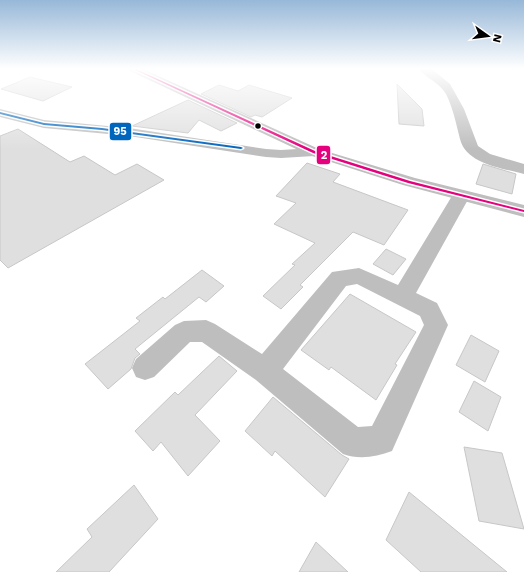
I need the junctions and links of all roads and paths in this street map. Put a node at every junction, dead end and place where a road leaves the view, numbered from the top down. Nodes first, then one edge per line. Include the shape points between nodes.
1 (192, 96) edge
2 (453, 96) edge
3 (0, 113) edge
4 (314, 152) junction
5 (524, 169) edge
6 (461, 196) junction
7 (524, 211) edge
8 (403, 297) junction
9 (145, 368) dead end
10 (265, 371) junction

1 - 4 street
2 - 5 street via 468,144 475,152
3 - 4 street via 44,124 129,132 266,153
4 - 6 street
6 - 7 street
6 - 8 street
8 - 10 street via 358,276 340,278
8 - 10 street via 429,310 436,325 381,440 354,443
9 - 10 street via 184,332 206,331

